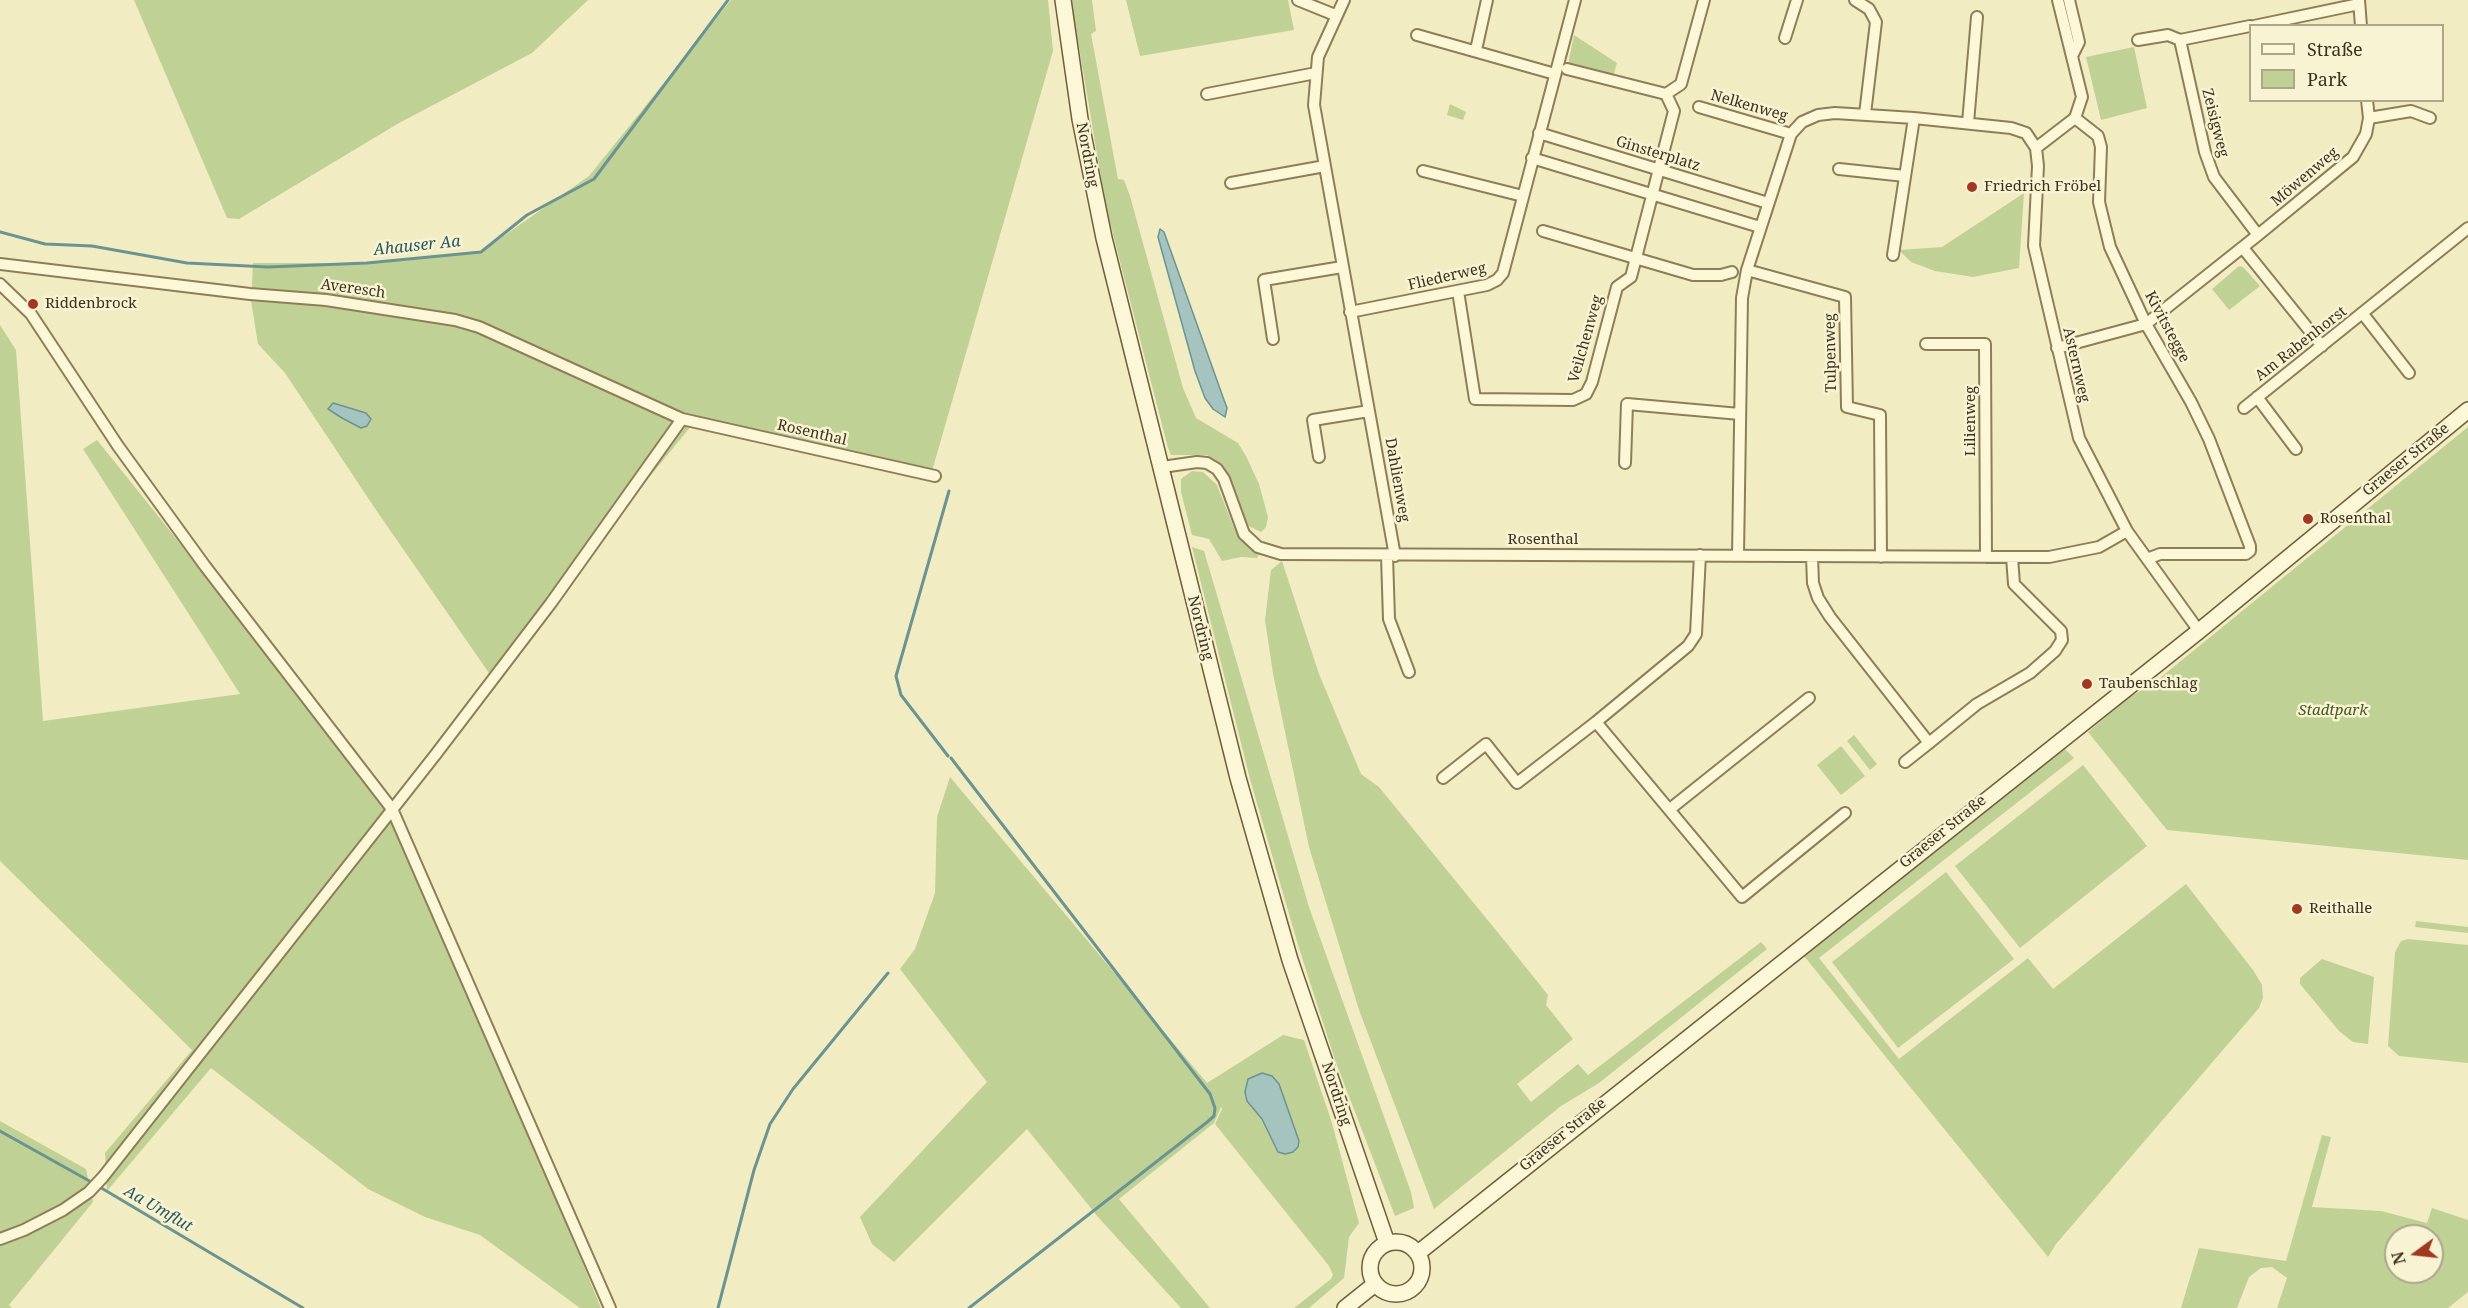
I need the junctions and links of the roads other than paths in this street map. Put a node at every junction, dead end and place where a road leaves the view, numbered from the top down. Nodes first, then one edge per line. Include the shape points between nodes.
1 (1063, 0) edge
2 (1298, 0) edge
3 (1344, 0) edge
4 (1487, 0) edge
5 (1575, 0) edge
6 (1704, 0) edge
7 (1797, 0) edge
8 (1855, 0) edge
9 (2058, 0) edge
10 (2068, 0) edge
11 (2359, 2) edge
12 (1335, 15) junction
13 (1977, 17) dead end
14 (2263, 24) edge
15 (2361, 24) edge
16 (2249, 27) edge
17 (1418, 35) dead end
18 (1785, 38) dead end
19 (2138, 40) dead end
20 (2180, 40) junction
21 (1476, 51) junction
22 (2073, 54) junction
23 (1567, 69) dead end
24 (1316, 73) junction
25 (1555, 74) junction
26 (1207, 94) dead end
27 (1666, 94) junction
28 (2367, 102) edge
29 (1699, 107) dead end
30 (1865, 114) junction
31 (1914, 118) junction
32 (2075, 118) junction
33 (2369, 118) junction
34 (2430, 118) dead end
35 (1968, 123) junction
36 (1539, 133) junction
37 (1791, 134) junction
38 (2036, 148) junction
39 (1532, 158) junction
40 (1324, 166) junction
41 (1839, 169) dead end
42 (1658, 170) junction
43 (1423, 171) dead end
44 (1905, 176) junction
45 (1231, 183) dead end
46 (1652, 193) junction
47 (1523, 196) junction
48 (1768, 203) junction
49 (1760, 227) junction
50 (1543, 231) dead end
51 (2467, 231) edge
52 (2258, 235) junction
53 (2243, 248) junction
54 (1893, 255) dead end
55 (1634, 257) junction
56 (0, 264) edge
57 (1342, 267) junction
58 (1747, 270) junction
59 (1732, 272) dead end
60 (0, 284) edge
61 (1458, 291) junction
62 (1350, 312) junction
63 (2363, 314) junction
64 (2146, 324) junction
65 (1273, 339) dead end
66 (1926, 344) dead end
67 (2322, 346) junction
68 (2057, 348) junction
69 (2409, 373) dead end
70 (2257, 397) junction
71 (2244, 408) dead end
72 (2468, 410) edge
73 (1369, 411) junction
74 (1740, 414) junction
75 (682, 419) junction
76 (2296, 449) dead end
77 (1319, 457) dead end
78 (1625, 463) dead end
79 (1162, 467) junction
80 (935, 476) dead end
81 (2127, 531) junction
82 (1700, 555) junction
83 (1738, 555) junction
84 (1391, 556) junction
85 (1812, 557) junction
86 (1881, 557) junction
87 (1986, 557) junction
88 (2012, 557) junction
89 (2147, 559) junction
90 (2199, 631) junction
91 (1409, 672) dead end
92 (1809, 698) dead end
93 (1596, 722) junction
94 (1929, 743) junction
95 (1905, 762) dead end
96 (1443, 778) dead end
97 (392, 809) junction
98 (1670, 809) junction
99 (1845, 813) dead end
100 (0, 1239) edge
101 (1387, 1243) junction
102 (1418, 1253) junction
103 (1375, 1284) junction
104 (610, 1308) edge
105 (1345, 1308) edge

1 - 79 main road, Nordring via 1080,119 1104,238
2 - 12 street
3 - 12 street, Dahlienweg
4 - 21 street
5 - 25 street, Fliederweg
6 - 27 street via 1681,84
7 - 18 street
8 - 30 street via 1869,9 1875,22
9 - 22 street
10 - 22 street via 2079,42
11 - 14 street
11 - 15 street
12 - 24 street, Dahlienweg via 1318,57
13 - 35 street
16 - 20 street
17 - 21 street
19 - 20 street via 2168,35
20 - 52 street, Zeisigweg via 2214,177
21 - 25 street
22 - 32 street via 2082,97
23 - 27 street
24 - 26 street
24 - 40 street, Dahlienweg via 1314,105
25 - 36 street, Fliederweg
27 - 42 street via 1674,111
28 - 33 street, Möwenweg
29 - 37 street, Nelkenweg
30 - 31 street
30 - 37 street via 1818,115 1802,122
31 - 35 street
31 - 44 street
32 - 38 street
32 - 64 street, Kivitstegge via 2098,136 2101,218 2110,247
33 - 34 street via 2411,111
33 - 52 street, Möwenweg via 2366,134 2353,157
35 - 38 street via 2026,133
36 - 39 street, Fliederweg
36 - 42 street, Ginsterplatz
37 - 48 street
38 - 68 street, Asternweg via 2034,246
39 - 46 street
39 - 47 street, Fliederweg
40 - 45 street
40 - 57 street, Dahlienweg
41 - 44 street
42 - 46 street, Veilchenweg
42 - 48 street, Ginsterplatz
43 - 47 street
44 - 54 street
46 - 49 street
46 - 55 street, Veilchenweg
47 - 61 street, Fliederweg via 1503,273 1497,280
48 - 49 street
49 - 58 street
50 - 55 street
51 - 63 street, Am Rabenhorst
52 - 53 street, Möwenweg
53 - 64 street, Möwenweg
53 - 67 street
55 - 59 street via 1693,275
55 - 61 street, Veilchenweg via 1631,277 1617,287 1592,382 1586,394 1573,400 1475,399
56 - 75 street, Averesch via 326,300 455,320 479,327
57 - 62 street, Dahlienweg
57 - 65 street via 1264,280
58 - 74 street via 1742,298
58 - 86 street, Tulpenweg via 1845,297 1847,407 1880,415
60 - 97 street via 31,314 118,446 192,548
61 - 62 street, Fliederweg
62 - 73 street, Dahlienweg
63 - 67 street, Am Rabenhorst
63 - 69 street, Am Rabenhorst
64 - 68 street, Möwenweg
64 - 89 street, Kivitstegge via 2209,439 2250,546 2246,554 2160,554
66 - 87 street, Lilienweg via 1985,344
67 - 70 street, Am Rabenhorst
68 - 81 street, Asternweg via 2079,438
70 - 71 street, Am Rabenhorst
70 - 76 street, Am Rabenhorst
72 - 90 main road, Graeser Straße
73 - 77 street via 1313,420
73 - 84 street, Dahlienweg
74 - 78 street via 1627,404
74 - 83 street
75 - 80 street, Rosenthal
75 - 97 street via 551,603
79 - 84 street, Rosenthal via 1197,462 1217,469 1244,534 1268,551
79 - 101 main road, Nordring via 1232,755 1290,960
81 - 88 street, Rosenthal via 2084,552
81 - 89 street, Asternweg
82 - 83 street, Rosenthal
82 - 84 street, Rosenthal
82 - 93 street via 1695,634 1688,646
83 - 85 street, Rosenthal
84 - 91 street via 1389,619
85 - 86 street, Rosenthal
85 - 94 street via 1813,582 1830,617
86 - 87 street, Rosenthal
87 - 88 street, Rosenthal
88 - 94 street via 2014,584 2061,631 2062,640 2030,673 1977,704
89 - 90 street, Asternweg
90 - 102 main road, Graeser Straße
92 - 98 street
93 - 96 street via 1517,783 1486,744
93 - 98 street
94 - 95 street
97 - 100 street via 103,1177 63,1210
97 - 104 street
98 - 99 street via 1742,897
101 - 102 main road via 1404,1243
101 - 103 main road via 1371,1260
102 - 103 main road via 1422,1268 1412,1289 1388,1293
103 - 105 main road

